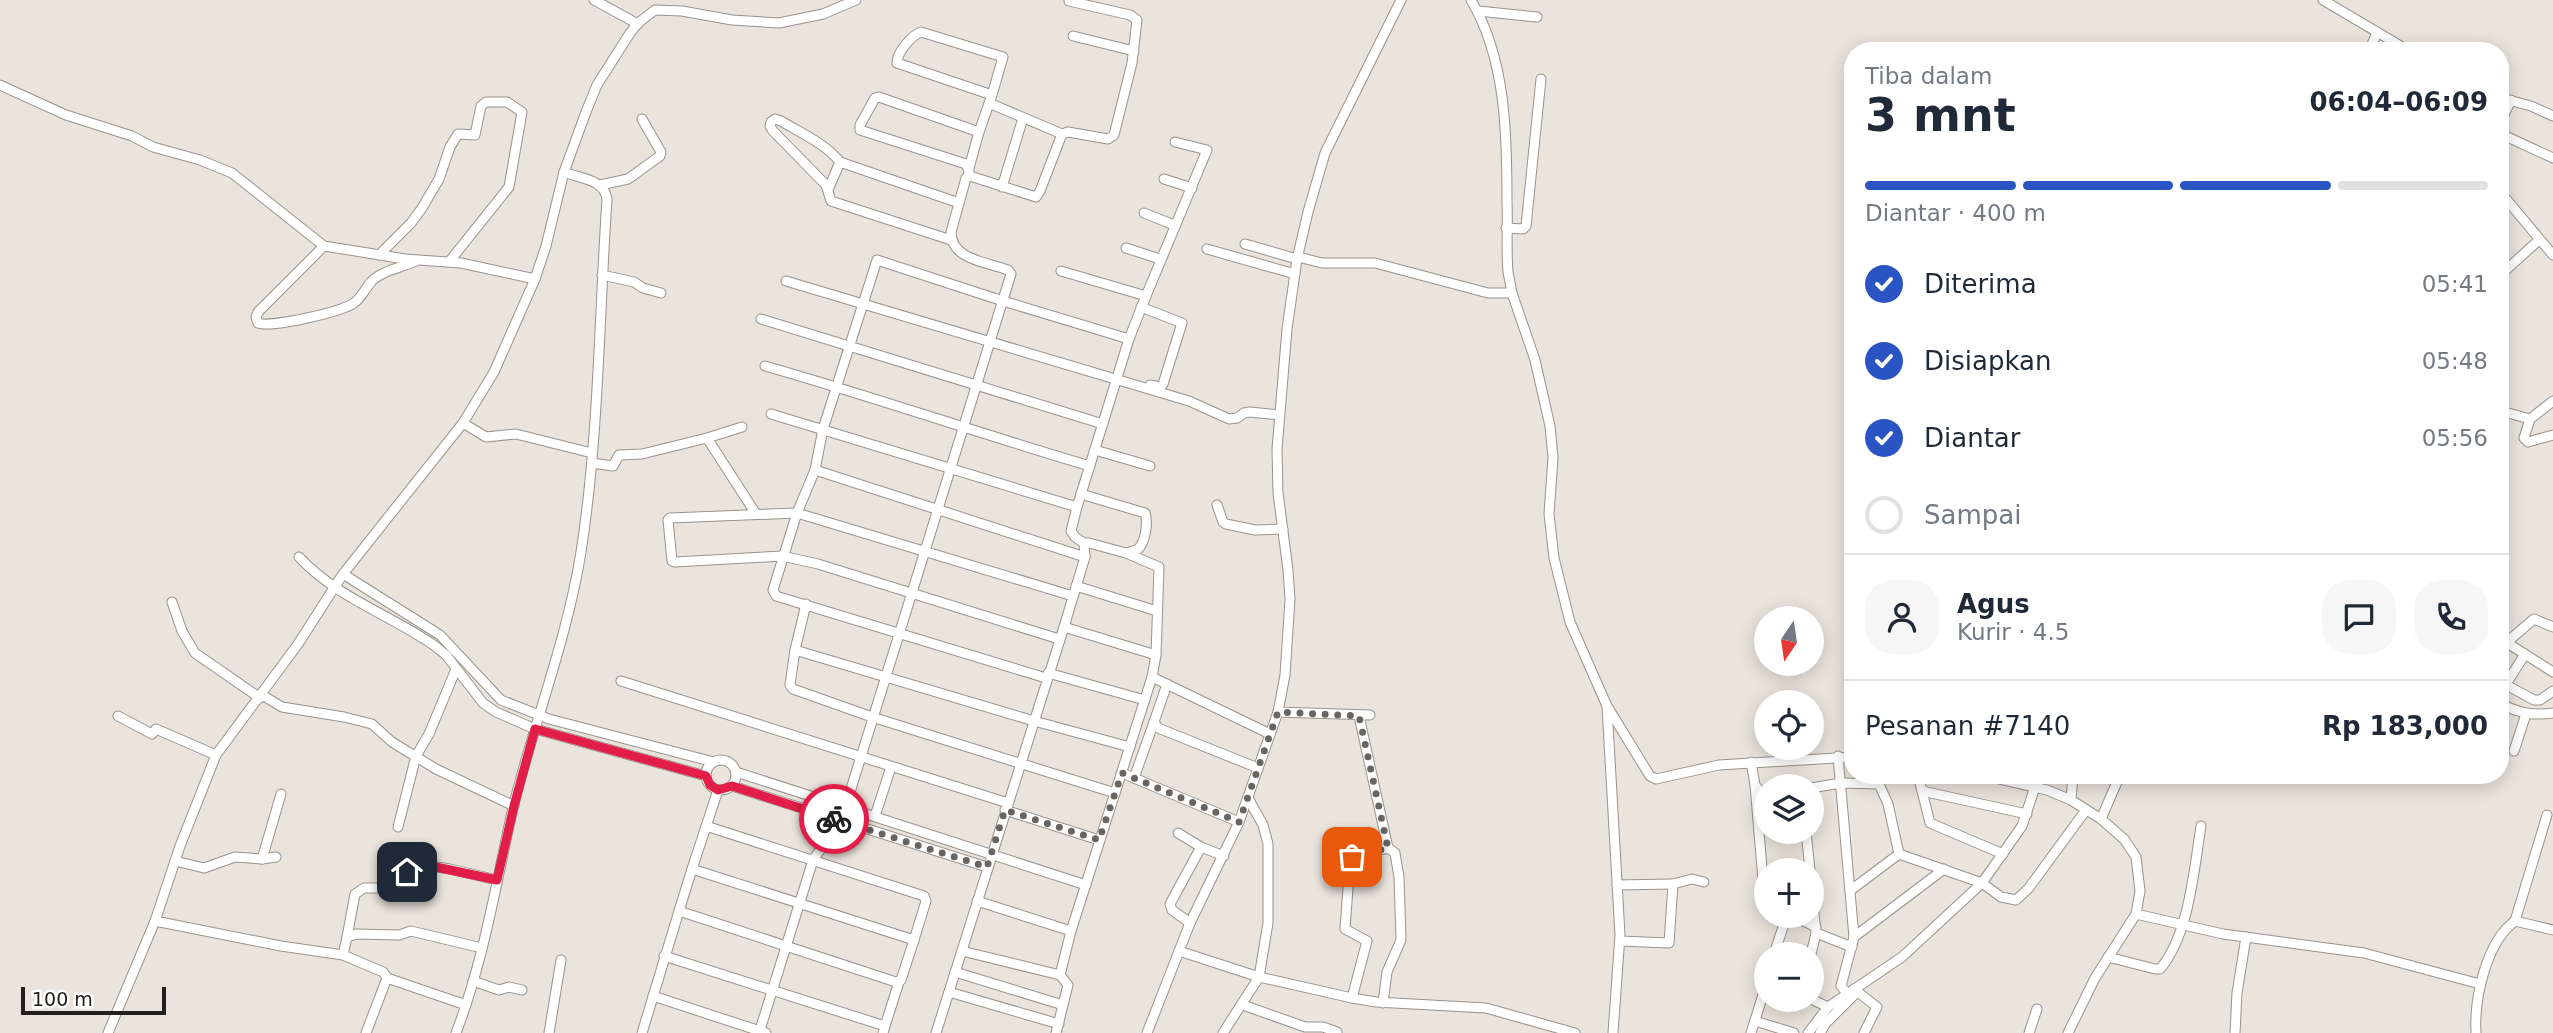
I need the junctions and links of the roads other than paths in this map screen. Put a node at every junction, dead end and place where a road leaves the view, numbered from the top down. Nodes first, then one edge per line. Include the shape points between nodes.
1 (594, 0) edge
2 (856, 0) edge
3 (1401, 0) edge
4 (1471, 0) edge
5 (2323, 0) edge
6 (1069, 1) edge
7 (656, 5) edge
8 (1478, 11) junction
9 (1537, 17) dead end
10 (638, 24) junction
11 (2377, 33) junction
12 (1073, 36) dead end
13 (2373, 42) edge
14 (2393, 42) edge
15 (1134, 51) junction
16 (1541, 79) dead end
17 (0, 85) edge
18 (990, 99) junction
19 (2509, 100) edge
20 (2553, 116) edge
21 (1023, 118) junction
22 (642, 119) dead end
23 (979, 132) junction
24 (1062, 134) junction
25 (2509, 138) edge
26 (1175, 142) dead end
27 (2553, 158) edge
28 (841, 162) junction
29 (565, 172) junction
30 (968, 172) junction
31 (1164, 179) dead end
32 (600, 185) junction
33 (1002, 187) junction
34 (1192, 188) junction
35 (828, 190) junction
36 (959, 203) junction
37 (2509, 203) edge
38 (1144, 213) dead end
39 (1174, 225) junction
40 (1506, 228) junction
41 (951, 240) junction
42 (2539, 240) junction
43 (1245, 244) dead end
44 (324, 246) junction
45 (1126, 248) dead end
46 (1207, 249) dead end
47 (379, 255) junction
48 (2553, 255) edge
49 (1298, 258) junction
50 (1160, 259) junction
51 (419, 260) junction
52 (449, 262) junction
53 (2509, 267) edge
54 (1061, 271) dead end
55 (1295, 274) junction
56 (602, 275) junction
57 (535, 279) junction
58 (786, 281) dead end
59 (661, 293) dead end
60 (1512, 293) junction
61 (1146, 296) junction
62 (1003, 301) junction
63 (863, 305) junction
64 (1141, 307) junction
65 (761, 319) dead end
66 (1129, 338) junction
67 (989, 343) junction
68 (850, 346) junction
69 (765, 366) dead end
70 (1117, 378) junction
71 (837, 386) junction
72 (976, 386) junction
73 (2553, 401) edge
74 (2509, 413) edge
75 (771, 414) dead end
76 (1279, 415) junction
77 (2530, 419) junction
78 (463, 423) junction
79 (1103, 424) junction
80 (742, 427) dead end
81 (823, 429) junction
82 (963, 429) junction
83 (2553, 435) edge
84 (708, 438) junction
85 (1095, 450) junction
86 (592, 458) junction
87 (1150, 466) dead end
88 (1090, 467) junction
89 (951, 468) junction
90 (815, 470) junction
91 (1081, 494) junction
92 (1217, 505) dead end
93 (1077, 507) junction
94 (937, 511) junction
95 (797, 513) junction
96 (756, 514) junction
97 (1283, 529) junction
98 (1084, 543) junction
99 (923, 552) junction
100 (1126, 553) junction
101 (782, 556) junction
102 (299, 557) dead end
103 (1084, 557) junction
104 (343, 574) junction
105 (1076, 586) junction
106 (334, 587) junction
107 (911, 593) junction
108 (1073, 596) junction
109 (172, 602) dead end
110 (806, 604) junction
111 (1157, 611) junction
112 (1064, 627) junction
113 (2553, 627) edge
114 (898, 634) junction
115 (2509, 637) edge
116 (1059, 639) junction
117 (2509, 644) edge
118 (795, 650) junction
119 (2525, 654) junction
120 (1156, 655) junction
121 (456, 669) junction
122 (2553, 672) edge
123 (2509, 675) edge
124 (885, 676) junction
125 (1047, 676) junction
126 (1152, 677) junction
127 (621, 681) dead end
128 (1167, 684) junction
129 (2509, 686) edge
130 (2553, 691) edge
131 (261, 696) junction
132 (1145, 701) junction
133 (1607, 706) junction
134 (2509, 707) edge
135 (1278, 712) junction
136 (2526, 713) junction
137 (2553, 713) edge
138 (540, 715) junction
139 (1370, 715) dead end
140 (118, 716) dead end
141 (1359, 716) junction
142 (872, 717) junction
143 (1034, 721) junction
144 (1154, 722) junction
145 (535, 729) junction
146 (1270, 734) junction
147 (1130, 747) junction
148 (2514, 751) dead end
149 (216, 755) junction
150 (1838, 756) junction
151 (1844, 756) edge
152 (416, 757) junction
153 (859, 758) junction
154 (713, 762) junction
155 (1751, 762) junction
156 (1020, 763) junction
157 (891, 767) junction
158 (1258, 768) junction
159 (736, 772) junction
160 (1122, 773) junction
161 (706, 776) junction
162 (1134, 778) junction
163 (1754, 779) edge
164 (1841, 783) junction
165 (1878, 784) edge
166 (1920, 784) edge
167 (2022, 784) edge
168 (2072, 784) edge
169 (2114, 784) edge
170 (2116, 784) edge
171 (732, 786) junction
172 (1824, 786) edge
173 (2035, 787) junction
174 (2114, 789) junction
175 (718, 790) junction
176 (1922, 791) junction
177 (1115, 793) junction
178 (281, 794) dead end
179 (1248, 798) junction
180 (2071, 800) junction
181 (514, 806) junction
182 (845, 806) junction
183 (1007, 807) junction
184 (2086, 810) junction
185 (2027, 814) junction
186 (2547, 815) dead end
187 (875, 816) junction
188 (2101, 819) junction
189 (841, 821) junction
190 (1239, 822) junction
191 (706, 826) junction
192 (2201, 826) dead end
193 (398, 827) dead end
194 (1178, 833) dead end
195 (1099, 840) junction
196 (1201, 847) junction
197 (1388, 848) junction
198 (991, 853) junction
199 (1899, 854) junction
200 (2003, 854) junction
201 (1224, 856) junction
202 (276, 857) dead end
203 (262, 859) junction
204 (813, 860) junction
205 (174, 861) junction
206 (987, 867) junction
207 (692, 869) junction
208 (1944, 869) junction
209 (497, 880) junction
210 (1704, 882) dead end
211 (1982, 883) junction
212 (1673, 884) junction
213 (1086, 885) junction
214 (1617, 885) junction
215 (1851, 890) junction
216 (977, 901) junction
217 (798, 904) junction
218 (679, 911) junction
219 (2136, 914) junction
220 (155, 920) junction
221 (2515, 921) junction
222 (1190, 923) junction
223 (2182, 926) junction
224 (1815, 930) junction
225 (2553, 930) edge
226 (1071, 931) junction
227 (347, 937) junction
228 (2246, 937) junction
229 (914, 940) junction
230 (1620, 941) junction
231 (1778, 942) edge
232 (1813, 942) edge
233 (1853, 942) junction
234 (786, 946) junction
235 (482, 948) junction
236 (962, 951) junction
237 (1179, 951) junction
238 (343, 955) junction
239 (664, 956) junction
240 (2108, 957) junction
241 (561, 960) dead end
242 (954, 972) junction
243 (1060, 975) junction
244 (1259, 977) junction
245 (387, 978) junction
246 (473, 981) junction
247 (899, 982) junction
248 (2480, 984) junction
249 (772, 989) junction
250 (522, 990) dead end
251 (949, 992) junction
252 (1853, 992) junction
253 (653, 996) junction
254 (1352, 998) junction
255 (1383, 1003) junction
256 (466, 1005) junction
257 (1063, 1005) junction
258 (1243, 1005) junction
259 (1824, 1005) edge
260 (1828, 1007) junction
261 (2037, 1009) dead end
262 (1758, 1012) edge
263 (1755, 1021) junction
264 (1057, 1028) edge
265 (884, 1029) edge
266 (761, 1032) edge
267 (1337, 1032) edge
268 (108, 1033) edge
269 (366, 1033) edge
270 (456, 1033) edge
271 (549, 1033) edge
272 (642, 1033) edge
273 (937, 1033) edge
274 (1147, 1033) edge
275 (1223, 1033) edge
276 (1575, 1033) edge
277 (1613, 1033) edge
278 (1751, 1033) edge
279 (1794, 1033) edge
280 (1808, 1033) edge
281 (1819, 1033) edge
282 (1864, 1033) edge
283 (2029, 1033) edge
284 (2068, 1033) edge
285 (2235, 1033) edge
286 (2476, 1033) edge

1 - 10 street
2 - 7 street via 823,14 779,23 732,20
3 - 49 street via 1329,143
4 - 8 street
5 - 11 street
6 - 15 street via 1134,16
7 - 10 street
8 - 9 street
8 - 40 street via 1499,78 1505,128
10 - 29 street via 597,85
11 - 13 street
11 - 14 street
12 - 15 street
15 - 24 street via 1112,138
16 - 40 street via 1526,226
17 - 44 street via 66,115 232,173
18 - 18 street via 1003,57 921,32 898,55 897,63
18 - 21 street
18 - 23 street
19 - 20 street
21 - 24 street
21 - 33 street
22 - 32 street via 661,154 628,179
23 - 30 street
23 - 30 street via 879,97 860,125 860,130 966,164
24 - 33 street via 1039,195
25 - 27 street
26 - 34 street via 1207,150
28 - 35 street
28 - 35 street via 781,121 771,122
28 - 36 street
29 - 32 street
29 - 57 street
30 - 33 street
30 - 36 street
31 - 34 street
32 - 56 street via 607,199
34 - 39 street
35 - 41 street via 831,201
36 - 41 street
37 - 42 street
38 - 39 street
39 - 50 street
40 - 60 street
41 - 62 street via 962,254 1008,270 1011,274
42 - 48 street
42 - 53 street
43 - 49 street
44 - 47 street
44 - 51 street via 258,312 258,323 282,324 348,306 373,280
45 - 50 street
46 - 55 street
47 - 51 street
47 - 52 street via 422,208 457,134 475,135 486,102 506,102 522,112 509,187
49 - 55 street
49 - 60 street via 1375,263 1488,293
50 - 61 street
51 - 52 street
52 - 57 street
54 - 61 street
55 - 76 street
56 - 59 street
56 - 86 street
57 - 78 street via 502,355
58 - 63 street
60 - 133 street via 1535,360 1550,426 1550,534 1563,596
61 - 64 street
62 - 63 street via 879,260
62 - 66 street
62 - 67 street
63 - 67 street
63 - 68 street
64 - 66 street
64 - 70 street via 1181,323 1163,384 1156,387
65 - 68 street
66 - 70 street
67 - 70 street
67 - 72 street
68 - 71 street
68 - 72 street
69 - 71 street
70 - 76 street via 1196,404 1223,418 1250,412
70 - 79 street
71 - 81 street
71 - 82 street
72 - 79 street
72 - 82 street
73 - 77 street
74 - 77 street
75 - 81 street
76 - 97 street
77 - 83 street via 2525,440
78 - 86 street via 486,437 516,434
78 - 104 street
79 - 85 street
80 - 84 street
81 - 89 street
81 - 90 street
82 - 88 street
82 - 89 street
84 - 86 street via 620,455 613,466
84 - 96 street
85 - 87 street
85 - 88 street
86 - 138 street via 569,612
88 - 91 street
89 - 93 street
89 - 94 street
90 - 94 street
90 - 95 street
91 - 93 street
91 - 100 street via 1145,513 1139,549
92 - 97 street via 1226,524
93 - 98 street via 1071,531
94 - 99 street
94 - 103 street
95 - 96 street
95 - 99 street
95 - 101 street
96 - 101 street via 670,518 672,561
97 - 135 street via 1290,599
98 - 100 street
98 - 103 street
99 - 107 street
99 - 108 street
100 - 111 street via 1158,567
101 - 107 street
101 - 110 street via 773,593
102 - 106 street
103 - 105 street
104 - 106 street
104 - 138 street via 440,635 501,700
105 - 108 street
105 - 111 street
106 - 121 street via 424,638
106 - 131 street
107 - 114 street
107 - 116 street
108 - 112 street
109 - 131 street via 195,653
110 - 114 street
110 - 118 street
111 - 120 street
112 - 116 street
112 - 120 street
113 - 115 street via 2532,620
114 - 124 street
114 - 125 street
116 - 125 street
117 - 119 street
118 - 124 street
118 - 142 street via 793,689
119 - 122 street
119 - 123 street
120 - 126 street
121 - 145 street via 491,709
121 - 152 street
124 - 142 street
124 - 143 street
125 - 132 street
125 - 143 street
126 - 128 street
126 - 132 street
127 - 153 street
128 - 144 street
128 - 146 street
129 - 130 street via 2534,700
131 - 149 street
131 - 152 street via 282,707 372,724
132 - 147 street
133 - 155 street via 1654,778
133 - 214 street
134 - 136 street
135 - 141 street
135 - 146 street
136 - 137 street
136 - 148 street
138 - 145 street
138 - 154 street
139 - 141 street
140 - 149 street via 152,734 156,729
141 - 197 street
142 - 153 street
142 - 156 street
143 - 147 street
143 - 156 street
144 - 158 street via 1158,728
144 - 162 street
145 - 161 street
145 - 181 street
146 - 158 street
147 - 160 street
149 - 205 street
150 - 151 street
150 - 155 street
150 - 164 street
152 - 181 street
152 - 193 street
153 - 157 street
153 - 182 street
154 - 159 street via 724,760
154 - 161 street
155 - 163 street
156 - 177 street
156 - 183 street
157 - 183 street
157 - 187 street
158 - 179 street
159 - 171 street
159 - 182 street
160 - 162 street
160 - 177 street
161 - 175 street
162 - 190 street
164 - 172 street
164 - 215 street
165 - 199 street via 1888,804
166 - 176 street
167 - 173 street
168 - 180 street
169 - 174 street
170 - 174 street
171 - 175 street
171 - 189 street
173 - 180 street
173 - 185 street
174 - 188 street
175 - 191 street
176 - 185 street
176 - 200 street via 1932,824
177 - 195 street
178 - 203 street
179 - 190 street
179 - 244 street via 1262,825 1270,859 1268,923
180 - 184 street
181 - 209 street
182 - 187 street
182 - 189 street
183 - 195 street
183 - 198 street
184 - 188 street
184 - 211 street via 2020,898 2001,897
185 - 200 street
186 - 221 street
187 - 198 street
188 - 219 street via 2136,857 2140,891
189 - 204 street
189 - 206 street
190 - 201 street
191 - 204 street
191 - 207 street
192 - 223 street
194 - 196 street
195 - 213 street
196 - 201 street
196 - 222 street via 1170,904
197 - 254 street via 1350,860 1345,929 1367,941
197 - 255 street via 1396,855 1402,932 1387,972
198 - 206 street
198 - 213 street
199 - 208 street
199 - 215 street
200 - 211 street
201 - 222 street
202 - 203 street
203 - 205 street via 235,857 204,868
204 - 217 street
204 - 229 street via 924,896
205 - 220 street
206 - 216 street
207 - 217 street
207 - 218 street
208 - 211 street
208 - 233 street
209 - 227 street via 411,863 404,888 364,888 355,894
209 - 235 street
210 - 212 street via 1692,879
211 - 252 street via 1902,957
212 - 214 street
212 - 230 street via 1669,943
213 - 226 street
214 - 230 street
215 - 233 street
216 - 226 street
216 - 236 street
217 - 229 street
217 - 234 street
218 - 234 street
218 - 239 street
219 - 223 street
219 - 240 street
220 - 238 street
220 - 268 street
221 - 225 street
221 - 248 street via 2501,937
222 - 237 street
223 - 228 street
223 - 240 street via 2160,969
224 - 231 street via 1793,916 1786,918
224 - 232 street
224 - 233 street
226 - 243 street
227 - 235 street via 411,931
227 - 238 street
228 - 248 street via 2364,953
228 - 285 street
229 - 247 street
230 - 277 street
233 - 252 street via 1841,986
234 - 247 street
234 - 249 street
235 - 246 street
236 - 242 street
236 - 243 street
237 - 244 street
237 - 274 street
238 - 245 street
239 - 249 street
239 - 253 street
240 - 284 street
241 - 271 street
242 - 251 street
242 - 257 street
243 - 257 street via 1068,985
244 - 254 street
244 - 258 street
245 - 256 street
245 - 269 street
246 - 250 street via 499,990
246 - 256 street
247 - 265 street
248 - 286 street
249 - 265 street
249 - 266 street
251 - 264 street
251 - 273 street
252 - 260 street
252 - 281 street
252 - 282 street via 1877,1007
253 - 266 street
253 - 272 street
254 - 255 street
255 - 276 street via 1486,1008
256 - 270 street
257 - 264 street
258 - 267 street via 1305,1027
258 - 275 street
259 - 260 street
260 - 280 street
261 - 283 street
262 - 263 street
263 - 278 street
263 - 279 street

